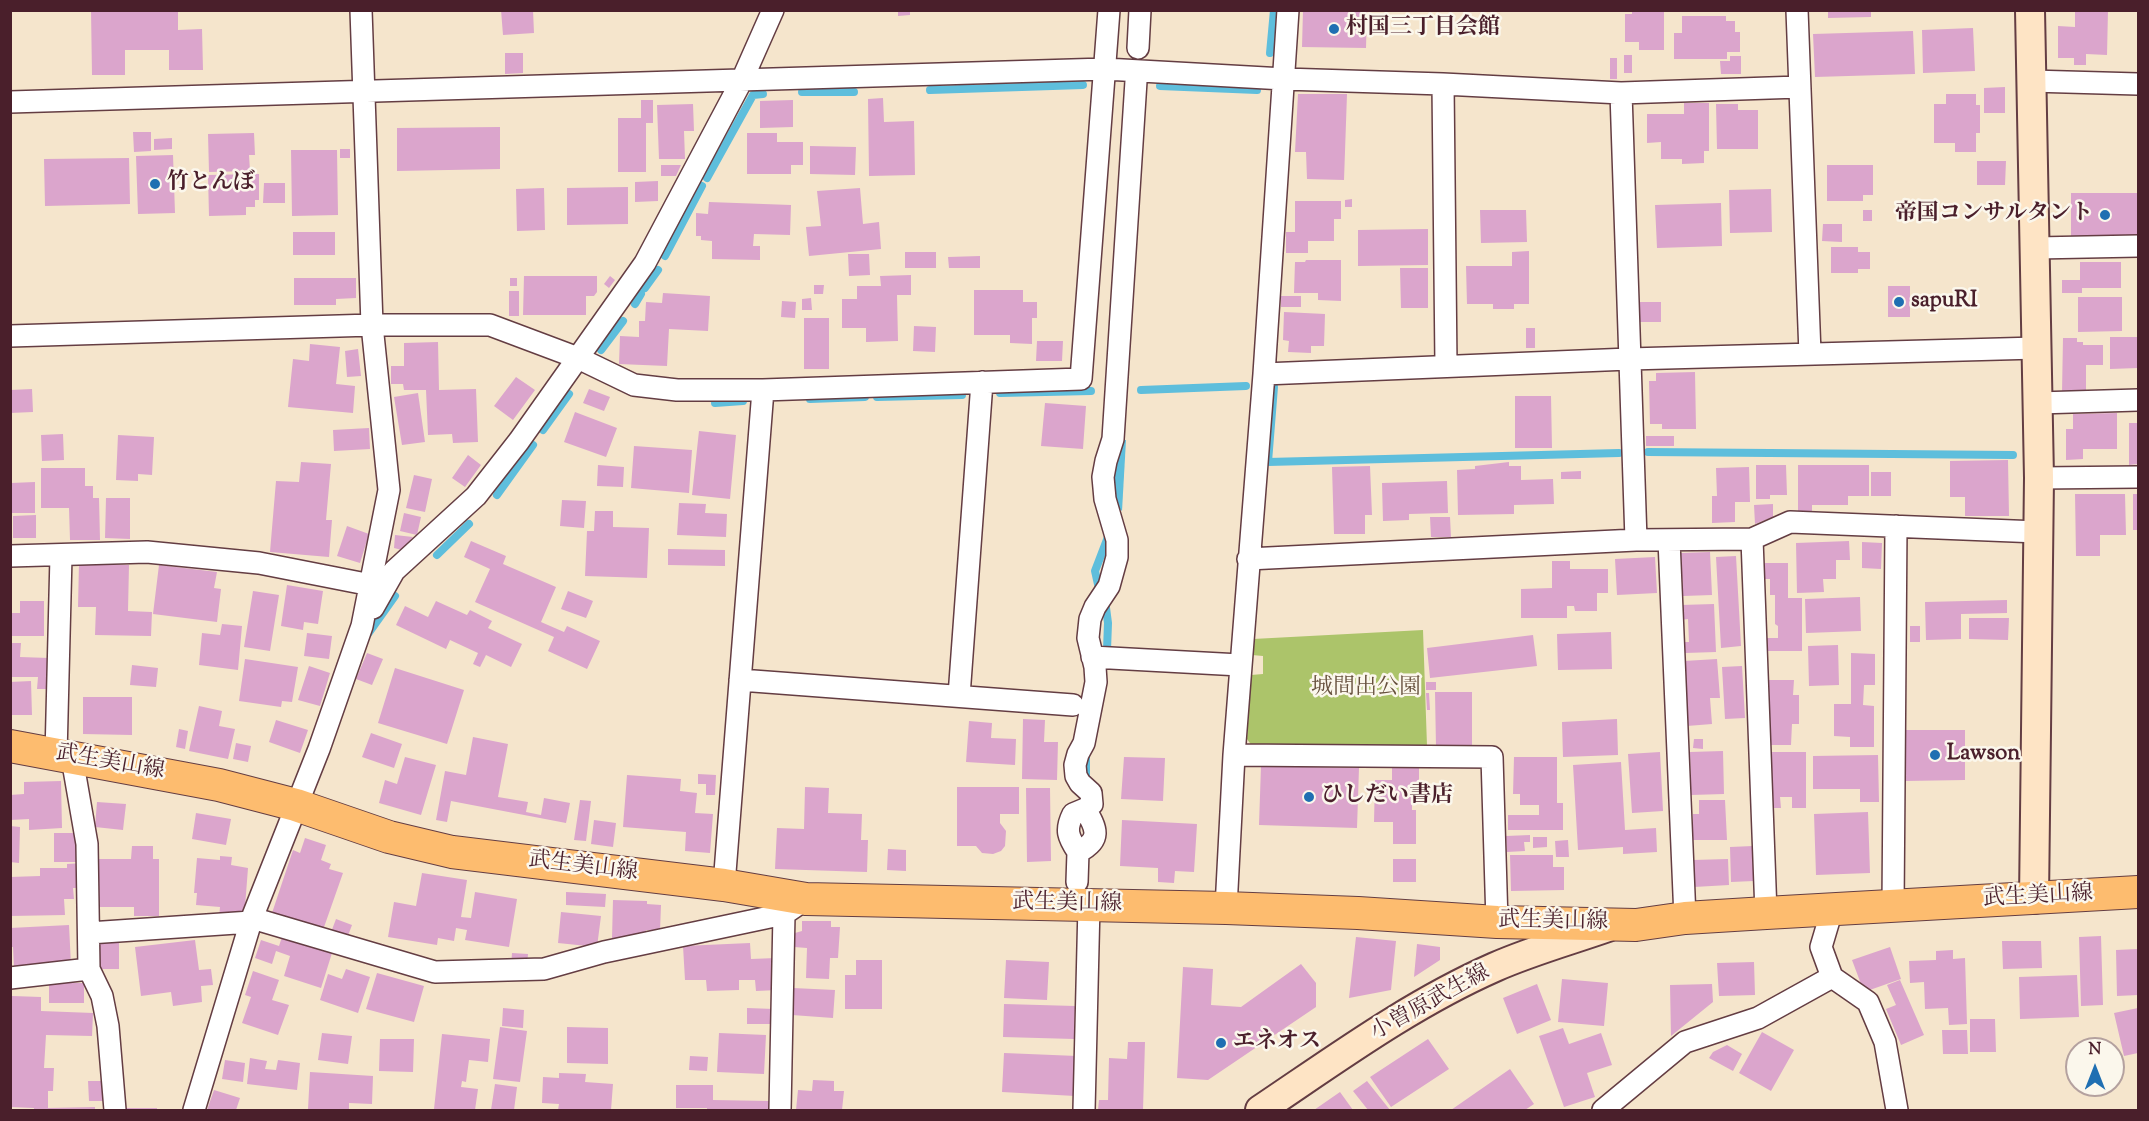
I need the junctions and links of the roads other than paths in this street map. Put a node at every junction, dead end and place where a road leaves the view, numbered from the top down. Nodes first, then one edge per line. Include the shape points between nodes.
1 (361, 10) edge
2 (773, 10) edge
3 (1109, 10) edge
4 (1140, 10) edge
5 (1288, 10) edge
6 (1797, 10) edge
7 (2030, 10) edge
8 (1138, 48) dead end
9 (1104, 69) junction
10 (1284, 79) junction
11 (742, 80) junction
12 (1136, 81) dead end
13 (2031, 81) junction
14 (1443, 84) junction
15 (2139, 84) edge
16 (1798, 87) junction
17 (364, 92) junction
18 (1621, 93) junction
19 (10, 102) edge
20 (2139, 246) edge
21 (2036, 248) junction
22 (372, 325) junction
23 (10, 336) edge
24 (2037, 348) junction
25 (1810, 354) junction
26 (578, 358) junction
27 (1629, 359) junction
28 (1446, 366) junction
29 (1264, 374) junction
30 (982, 382) junction
31 (763, 390) junction
32 (2139, 400) edge
33 (2038, 403) junction
34 (2139, 477) edge
35 (2039, 478) junction
36 (1896, 526) junction
37 (2038, 532) junction
38 (1752, 539) junction
39 (1636, 540) junction
40 (1669, 540) junction
41 (10, 556) edge
42 (61, 556) junction
43 (1248, 559) junction
44 (371, 585) junction
45 (362, 626) junction
46 (1092, 657) junction
47 (1240, 665) junction
48 (740, 680) junction
49 (958, 696) junction
50 (1073, 705) dead end
51 (10, 746) edge
52 (1234, 755) junction
53 (64, 756) junction
54 (296, 805) junction
55 (724, 885) junction
56 (2139, 892) edge
57 (1083, 894) junction
58 (2034, 898) junction
59 (795, 906) junction
60 (1893, 907) junction
61 (1226, 908) junction
62 (1832, 910) junction
63 (1766, 913) junction
64 (1685, 918) junction
65 (251, 920) junction
66 (1497, 922) junction
67 (1616, 924) junction
68 (89, 933) junction
69 (89, 969) junction
70 (1832, 977) junction
71 (10, 978) edge
72 (115, 1110) edge
73 (194, 1110) edge
74 (780, 1110) edge
75 (1084, 1110) edge
76 (1260, 1110) edge
77 (1604, 1110) edge
78 (1897, 1110) edge

1 - 17 street
2 - 11 street
3 - 9 street
4 - 8 street
5 - 10 street
6 - 16 street
7 - 13 street
9 - 10 street
9 - 11 street
9 - 30 street via 1081,379
10 - 14 street
10 - 29 street
11 - 17 street
11 - 26 street via 645,263
12 - 46 street via 1113,440 1103,477 1117,557 1109,586 1090,619
13 - 15 street
13 - 21 street
14 - 18 street
14 - 28 street
16 - 18 street
16 - 25 street
17 - 19 street
17 - 22 street
18 - 27 street
20 - 21 street
21 - 24 street
22 - 23 street
22 - 26 street via 490,325
22 - 44 street via 389,490
24 - 25 street
24 - 33 street
25 - 27 street
26 - 31 street via 634,385 677,390
26 - 45 street via 476,496 394,571
27 - 28 street
27 - 39 street
28 - 29 street
29 - 43 street
30 - 31 street
30 - 49 street
31 - 48 street
32 - 33 street
33 - 35 street
34 - 35 street
35 - 37 street
36 - 37 street
36 - 38 street via 1790,522
36 - 60 street
37 - 58 street
38 - 40 street
38 - 63 street
39 - 40 street
39 - 43 street
40 - 64 street
41 - 42 street
42 - 44 street via 147,552 258,563
42 - 53 street
43 - 47 street
44 - 45 street
45 - 54 street
46 - 47 street
46 - 57 street via 1096,682 1084,743 1075,765 1076,776 1091,793 1092,804 1085,809 1096,833 1090,846 1078,852
47 - 52 street
48 - 49 street
48 - 55 street
49 - 50 street
51 - 53 main road, 武生美山線
52 - 61 street
52 - 66 street via 1492,757
53 - 54 main road, 武生美山線 via 208,783
53 - 68 street via 87,844
54 - 55 main road, 武生美山線 via 389,837 452,852
54 - 65 street
55 - 59 main road, 武生美山線
56 - 58 main road, 武生美山線
57 - 59 main road, 武生美山線
57 - 61 main road, 武生美山線
57 - 75 street
58 - 60 main road, 武生美山線
59 - 65 street via 544,969 435,972
59 - 74 street
60 - 62 main road, 武生美山線
61 - 66 main road, 武生美山線
62 - 63 main road, 武生美山線
62 - 70 street via 1821,948
63 - 64 main road, 武生美山線
64 - 67 main road, 武生美山線
65 - 68 street
65 - 73 street
66 - 67 main road, 武生美山線
67 - 76 street, 小曽原武生線 via 1458,985 1404,1014
68 - 69 street
69 - 71 street
69 - 72 street via 102,996 108,1026
70 - 77 street via 1758,1018 1685,1042
70 - 78 street via 1868,1002 1885,1042

